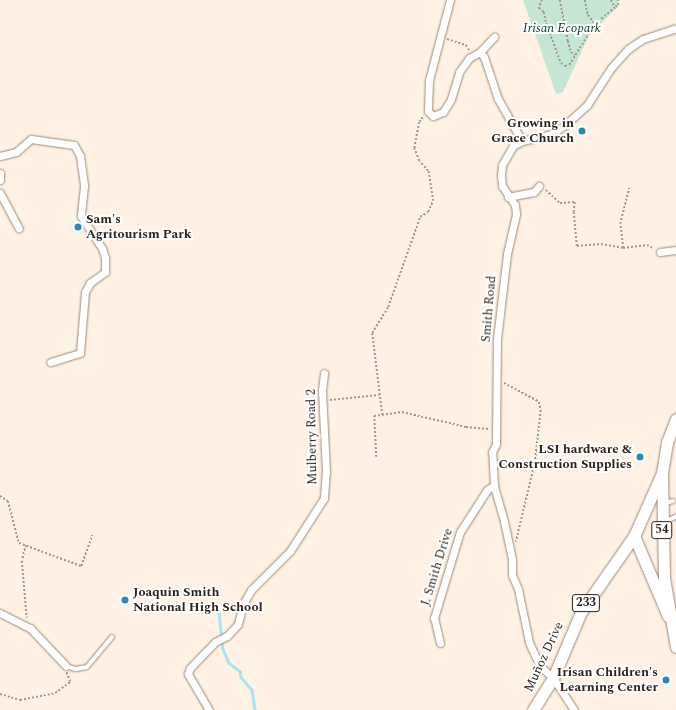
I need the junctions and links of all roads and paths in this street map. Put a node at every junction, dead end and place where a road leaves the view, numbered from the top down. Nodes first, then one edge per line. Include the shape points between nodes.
1 (450, 0) edge
2 (542, 0) edge
3 (560, 0) edge
4 (585, 0) edge
5 (611, 0) edge
6 (618, 0) edge
7 (615, 7) junction
8 (595, 24) junction
9 (676, 28) edge
10 (494, 37) dead end
11 (441, 38) junction
12 (480, 52) junction
13 (575, 55) junction
14 (472, 56) junction
15 (428, 111) junction
16 (522, 141) junction
17 (0, 156) edge
18 (0, 173) edge
19 (0, 180) edge
20 (539, 186) joint
21 (629, 188) dead end
22 (0, 193) edge
23 (508, 197) junction
24 (19, 228) dead end
25 (623, 248) junction
26 (676, 250) edge
27 (660, 252) joint
28 (50, 362) dead end
29 (324, 373) dead end
30 (499, 380) junction
31 (379, 395) junction
32 (322, 402) junction
33 (382, 415) junction
34 (676, 419) edge
35 (495, 429) junction
36 (376, 457) dead end
37 (662, 472) junction
38 (494, 485) junction
39 (0, 496) edge
40 (673, 501) dead end
41 (662, 504) junction
42 (676, 517) edge
43 (662, 522) junction
44 (92, 535) dead end
45 (634, 536) junction
46 (26, 545) junction
47 (512, 559) junction
48 (0, 613) edge
49 (669, 618) junction
50 (30, 628) junction
51 (112, 637) dead end
52 (440, 643) dead end
53 (676, 647) edge
54 (66, 666) joint
55 (67, 674) dead end
56 (553, 678) junction
57 (0, 694) edge
58 (207, 709) edge
59 (533, 710) edge
60 (574, 710) edge

1 - 11 street
2 - 13 path via 539,8 544,12 547,26 544,31 550,34 561,63 569,65
3 - 13 path via 571,52
4 - 8 path via 588,15
5 - 7 path
6 - 7 path
7 - 8 path
8 - 13 path
9 - 16 street, Smith Road via 643,39 620,57 588,105 557,131
10 - 12 street
11 - 14 path via 466,45
11 - 15 street via 429,80
12 - 14 street
12 - 16 street via 498,99
14 - 15 street via 459,72 451,99 443,112 432,116
15 - 31 path via 419,122 414,148 419,161 428,171 433,201 428,212 420,217 388,307 372,333
16 - 23 street, Smith Road via 513,146 502,165 500,180
17 - 28 street via 16,152 31,139 74,145 80,156 84,186 81,216 102,248 105,258 105,272 90,283 85,292 80,353
18 - 19 street
20 - 23 street via 534,192
20 - 25 path via 550,192 560,203 575,202 577,246 601,244
21 - 25 path via 620,224
22 - 24 street
23 - 30 street, Smith Road via 515,205 516,214 507,254 499,320
25 - 27 path via 647,245
26 - 27 street
29 - 32 street, Mulberry Road 2
30 - 35 street, Smith Road
30 - 47 path via 539,402 541,410 535,463
31 - 32 path
31 - 33 path
32 - 58 street, Mulberry Road 2 via 326,472 324,498 290,551 251,590 243,604 238,624 227,636 218,640 189,671
33 - 35 path via 402,412 466,427
33 - 36 path via 374,416
34 - 37 main road, 54 via 667,442
35 - 38 street, Smith Road via 496,444 492,452
37 - 41 main road, 54
37 - 45 main road, Muñoz Drive / 233
38 - 47 street, Smith Road
38 - 52 street, J. Smith Drive via 487,490 460,532 434,618
39 - 46 path via 8,501 17,541
40 - 41 lane
41 - 43 main road, 54
42 - 43 lane
43 - 49 main road, 54 via 662,560
44 - 46 path via 81,566
45 - 49 main road
45 - 56 main road, Muñoz Drive / 233 via 600,581 581,612
46 - 50 path via 22,561 24,595
47 - 56 street, Smith Road via 512,575 518,589 529,642 540,666
48 - 50 street
49 - 53 main road, 54
50 - 54 street
51 - 54 lane via 88,667 76,669
55 - 57 path via 70,682 55,693 20,700
56 - 59 main road, Muñoz Drive / 233
56 - 60 street, Smith Road

